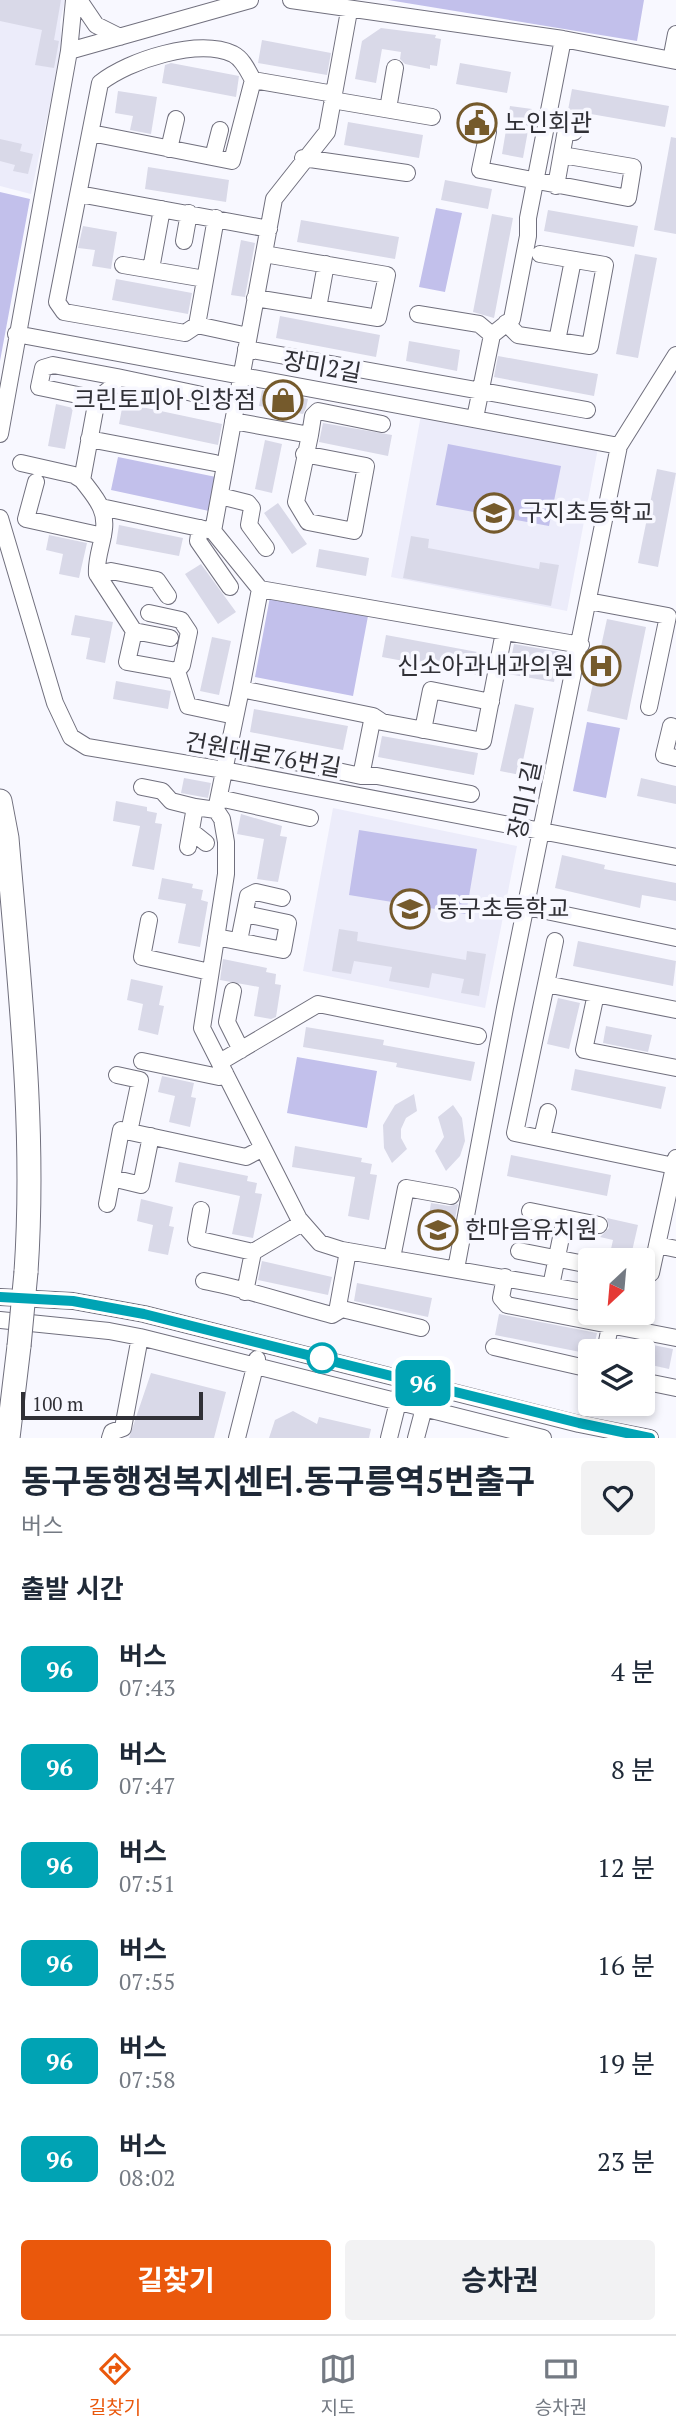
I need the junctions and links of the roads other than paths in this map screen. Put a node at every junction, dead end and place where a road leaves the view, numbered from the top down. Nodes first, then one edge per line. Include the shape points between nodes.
1 (76, 0) edge
2 (250, 0) edge
3 (291, 0) edge
4 (349, 10) junction
5 (676, 34) edge
6 (120, 37) junction
7 (563, 39) junction
8 (69, 51) junction
9 (673, 61) edge
10 (396, 68) dead end
11 (253, 80) junction
12 (333, 97) junction
13 (388, 109) junction
14 (432, 117) dead end
15 (176, 119) dead end
16 (220, 130) dead end
17 (574, 131) dead end
18 (488, 132) dead end
19 (90, 133) junction
20 (169, 149) junction
21 (562, 155) junction
22 (213, 157) junction
23 (303, 158) junction
24 (407, 173) dead end
25 (535, 183) junction
26 (556, 186) junction
27 (79, 194) junction
28 (162, 209) junction
29 (189, 214) junction
30 (216, 218) junction
31 (269, 229) junction
32 (184, 241) dead end
33 (264, 254) junction
34 (540, 254) dead end
35 (573, 260) junction
36 (326, 264) junction
37 (123, 265) dead end
38 (151, 269) junction
39 (205, 279) junction
40 (255, 298) junction
41 (318, 308) junction
42 (418, 314) dead end
43 (506, 323) junction
44 (197, 325) junction
45 (16, 334) junction
46 (492, 335) junction
47 (556, 341) junction
48 (247, 342) junction
49 (676, 355) edge
50 (240, 376) junction
51 (117, 377) junction
52 (481, 388) junction
53 (97, 399) junction
54 (235, 402) junction
55 (587, 410) dead end
56 (475, 418) junction
57 (233, 421) junction
58 (382, 424) dead end
59 (0, 434) edge
60 (310, 435) junction
61 (89, 439) junction
62 (619, 446) junction
63 (304, 454) junction
64 (21, 463) dead end
65 (215, 463) dead end
66 (82, 480) junction
67 (36, 482) dead end
68 (220, 496) junction
69 (101, 507) junction
70 (0, 518) edge
71 (206, 529) junction
72 (103, 536) junction
73 (267, 548) dead end
74 (97, 574) junction
75 (230, 587) dead end
76 (260, 589) junction
77 (168, 596) dead end
78 (588, 601) junction
79 (149, 613) dead end
80 (672, 617) edge
81 (134, 631) junction
82 (504, 632) junction
83 (170, 638) dead end
84 (581, 645) junction
85 (177, 671) junction
86 (241, 689) junction
87 (491, 702) junction
88 (649, 706) dead end
89 (235, 716) junction
90 (373, 716) junction
91 (676, 728) edge
92 (423, 730) junction
93 (248, 752) dead end
94 (676, 758) edge
95 (224, 770) junction
96 (361, 776) junction
97 (142, 787) dead end
98 (471, 794) dead end
99 (0, 801) edge
100 (218, 804) junction
101 (195, 807) junction
102 (310, 818) dead end
103 (542, 831) junction
104 (206, 843) dead end
105 (676, 857) edge
106 (282, 898) dead end
107 (527, 907) junction
108 (245, 914) junction
109 (149, 920) dead end
110 (216, 937) junction
111 (676, 938) edge
112 (239, 941) junction
113 (555, 941) dead end
114 (210, 972) junction
115 (546, 984) junction
116 (233, 991) dead end
117 (596, 994) junction
118 (676, 1010) edge
119 (478, 1035) dead end
120 (241, 1050) junction
121 (142, 1061) dead end
122 (222, 1068) junction
123 (676, 1068) edge
124 (117, 1075) dead end
125 (548, 1112) dead end
126 (129, 1132) junction
127 (151, 1136) junction
128 (542, 1138) junction
129 (263, 1148) junction
130 (675, 1162) edge
131 (112, 1178) junction
132 (451, 1196) dead end
133 (107, 1204) dead end
134 (201, 1210) dead end
135 (530, 1211) dead end
136 (565, 1218) junction
137 (302, 1223) junction
138 (599, 1225) dead end
139 (657, 1245) junction
140 (676, 1249) edge
141 (348, 1251) junction
142 (519, 1251) dead end
143 (253, 1252) junction
144 (655, 1254) edge
145 (392, 1258) junction
146 (557, 1258) junction
147 (578, 1262) edge
148 (456, 1269) junction
149 (505, 1277) junction
150 (204, 1281) dead end
151 (551, 1286) junction
152 (578, 1291) edge
153 (245, 1292) junction
154 (0, 1297) edge
155 (337, 1312) junction
156 (578, 1314) edge
157 (0, 1320) edge
158 (634, 1325) edge
159 (421, 1328) dead end
160 (140, 1337) junction
161 (676, 1338) edge
162 (260, 1343) junction
163 (494, 1347) dead end
164 (578, 1366) edge
165 (255, 1367) junction
166 (404, 1378) junction
167 (655, 1384) edge
168 (676, 1388) edge
169 (398, 1403) junction
170 (424, 1408) junction
171 (10, 1438) edge
172 (110, 1438) edge
173 (237, 1438) edge
174 (389, 1438) edge
175 (416, 1438) edge
176 (543, 1438) edge
177 (650, 1438) edge

1 - 6 street via 96,25
1 - 8 street
2 - 6 street
3 - 4 street
4 - 7 street
4 - 12 street
5 - 9 street
6 - 8 street
7 - 9 street
7 - 25 street
8 - 45 street
10 - 13 street
11 - 12 street
11 - 19 street via 232,53 192,47 116,70 100,83
11 - 22 street via 232,161
12 - 13 street
12 - 23 street via 327,132
13 - 14 street
15 - 20 street
16 - 22 street
17 - 21 street via 566,130
18 - 25 street via 480,170
19 - 20 street
19 - 27 street
20 - 22 street
21 - 26 street
21 - 26 street via 634,167 628,198
23 - 24 street
23 - 31 street via 274,199
25 - 26 street
25 - 43 street via 512,319
27 - 28 street
27 - 44 street via 57,302 64,312 185,333
28 - 29 street
28 - 38 street
29 - 30 street
29 - 32 street
30 - 31 street
30 - 39 street
31 - 33 street
33 - 36 street
33 - 40 street
34 - 35 street
35 - 47 street
35 - 47 street via 605,265 590,346
36 - 41 street
36 - 41 street via 387,275 378,318
37 - 38 street
38 - 39 street
39 - 44 street
40 - 41 street
40 - 48 street
42 - 46 street via 479,324
43 - 46 street
43 - 47 street via 518,335
44 - 48 street
45 - 50 street, 장미2길
45 - 59 street
46 - 52 street
48 - 50 street
48 - 52 street
49 - 62 street, 장미1길
50 - 54 street
50 - 56 street, 장미2길
51 - 53 street
51 - 53 street via 53,365 43,368 39,387
51 - 54 street
52 - 55 street
52 - 56 street
53 - 61 street
54 - 57 street
56 - 62 street, 장미2길
57 - 60 street
57 - 68 street
58 - 60 street via 318,411
60 - 63 street
61 - 65 street
61 - 66 street
62 - 78 street, 장미1길
63 - 63 street via 296,502 308,522 354,531 366,466
64 - 66 street
66 - 69 street
67 - 72 street via 26,519
68 - 71 street
68 - 73 street via 248,503 252,508 249,525
69 - 71 street
69 - 72 street
70 - 95 street, 건원대로76번길 via 55,704 71,737 87,747
71 - 75 street via 198,541
71 - 76 street
72 - 74 street
74 - 77 street via 111,570 158,580
74 - 81 street
76 - 82 street
76 - 86 street
78 - 80 street
78 - 84 street, 장미1길
79 - 85 street via 181,620 189,632
80 - 88 street
81 - 83 street
81 - 85 street via 127,662
82 - 84 street
82 - 87 street
84 - 103 street, 장미1길
85 - 89 street via 188,705
86 - 89 street
86 - 90 street
87 - 92 street via 483,741
87 - 92 street via 431,690
89 - 95 street
90 - 92 street
90 - 96 street
91 - 94 street via 671,726 664,755
93 - 96 street
95 - 100 street
95 - 103 street, 건원대로76번길
96 - 98 street
97 - 101 street
99 - 171 highway, bridge via 27,1076 29,1184 26,1272
100 - 101 street
100 - 102 street
100 - 110 street via 226,863
101 - 104 street via 190,839
103 - 105 street, 건원대로76번길
103 - 107 street, 장미1길
106 - 108 street via 256,892 248,896
107 - 111 street
107 - 148 street, 장미1길
108 - 112 street
108 - 112 street via 288,923 283,950
109 - 114 street via 142,957
110 - 112 street
110 - 114 street
113 - 115 street
114 - 122 street via 202,1028
115 - 117 street
115 - 128 street via 515,1133
116 - 120 street via 227,1022
117 - 118 street
117 - 123 street via 584,1050
119 - 120 street via 318,1004
120 - 122 street
121 - 122 street via 219,1077
122 - 129 street
124 - 126 street via 140,1080
125 - 128 street
126 - 127 street
126 - 131 street via 121,1130
127 - 129 street via 246,1157
127 - 131 street via 141,1185
128 - 130 street
129 - 137 street
130 - 139 street
131 - 133 street
132 - 145 street via 407,1188
134 - 143 street via 196,1239
135 - 136 street
136 - 138 street
136 - 146 street
137 - 141 street via 320,1243
137 - 143 street
139 - 140 street
139 - 144 street
141 - 145 street
141 - 155 street
142 - 146 street
143 - 153 street
145 - 148 street
146 - 147 street
146 - 151 street
148 - 149 street
149 - 151 street
149 - 156 street via 501,1298 507,1305
150 - 153 street
151 - 152 street
153 - 155 street via 332,1315
154 - 162 street via 73,1301
155 - 159 street
157 - 160 street
158 - 161 street
160 - 165 street
160 - 172 street via 123,1428 112,1432
162 - 165 street
162 - 166 street
163 - 164 street
165 - 169 street
165 - 173 street
166 - 169 street
166 - 177 street
167 - 168 street
169 - 170 street
169 - 174 street
170 - 175 street
170 - 176 street

